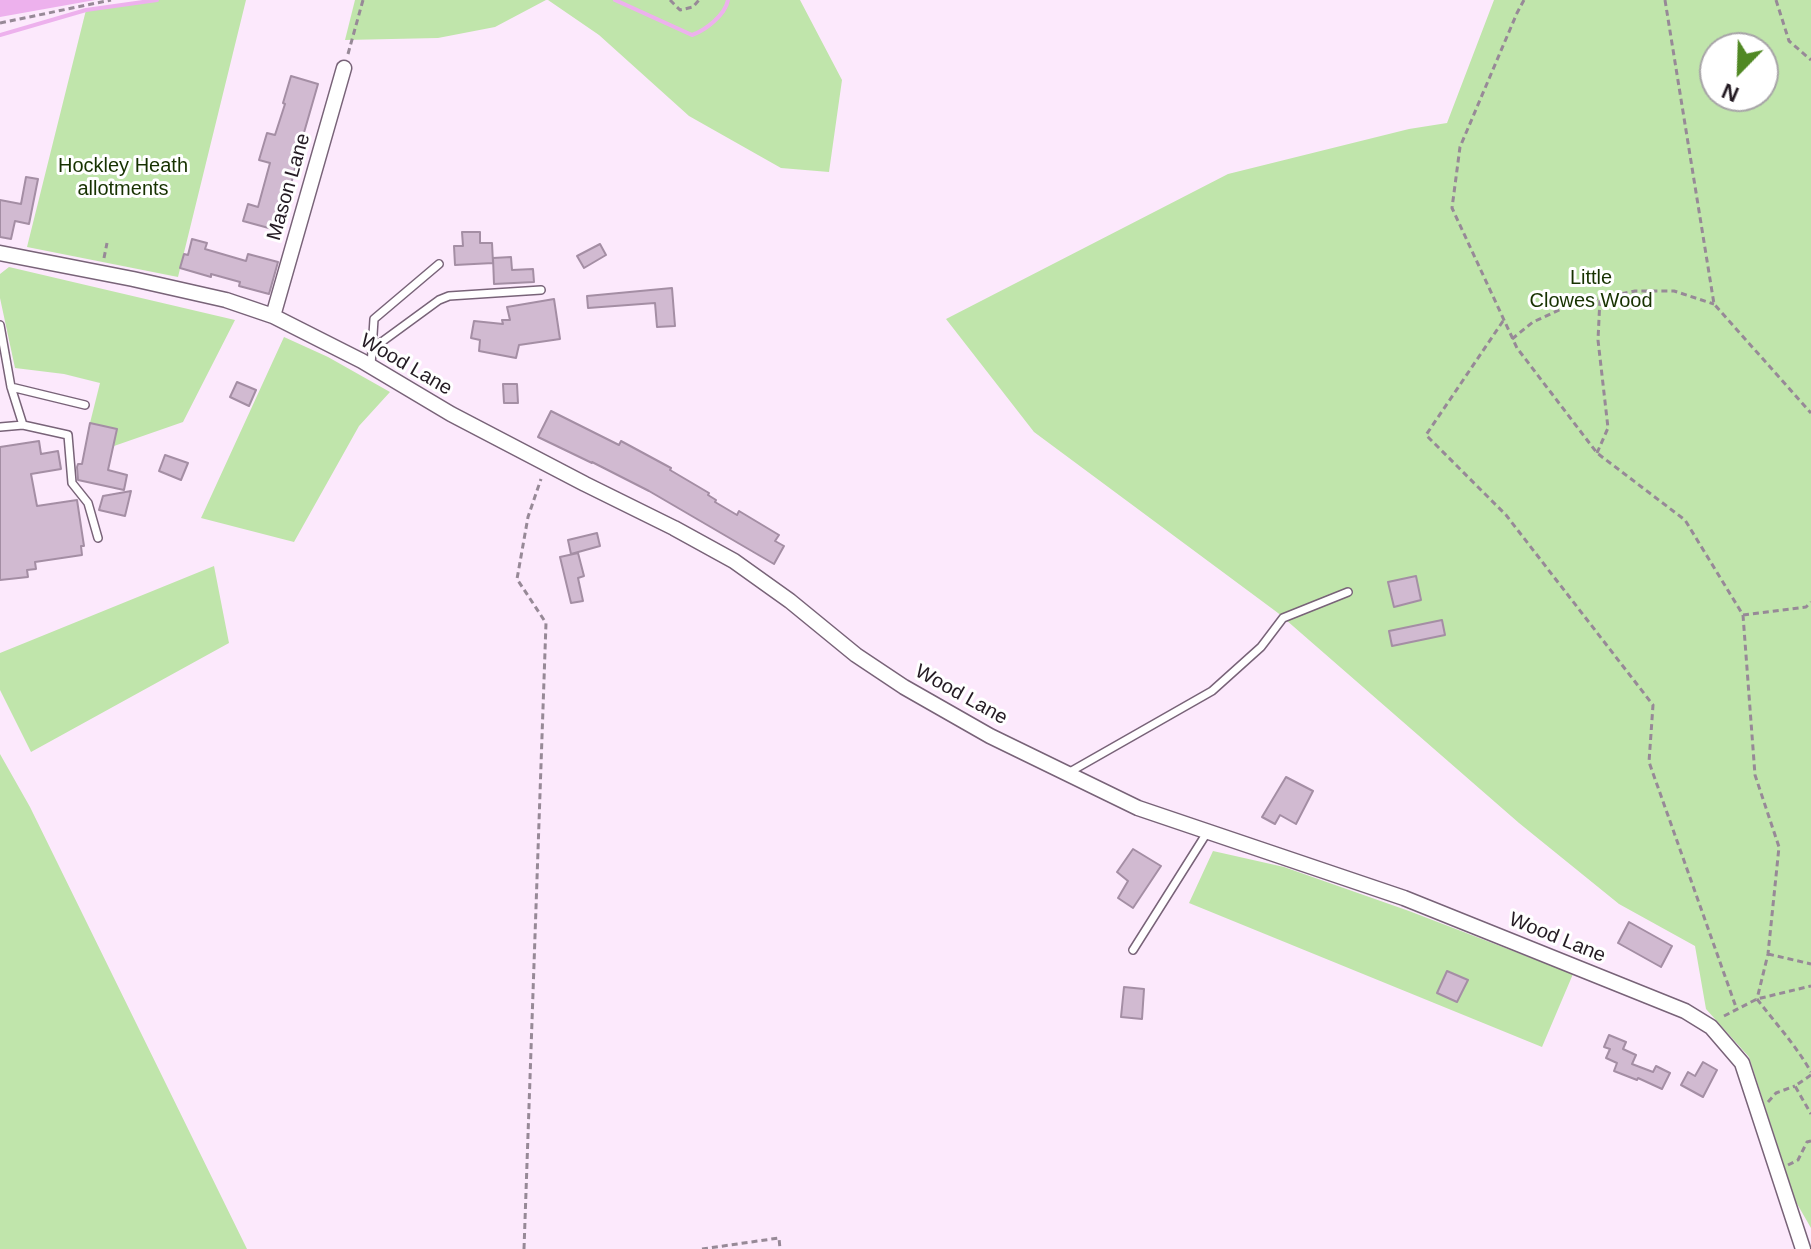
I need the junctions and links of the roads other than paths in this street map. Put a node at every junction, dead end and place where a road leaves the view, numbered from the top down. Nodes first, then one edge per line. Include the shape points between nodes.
1 (344, 68) road end
2 (0, 253) edge
3 (439, 264) dead end
4 (541, 290) dead end
5 (273, 316) junction
6 (0, 325) edge
7 (372, 349) junction
8 (371, 366) junction
9 (11, 387) junction
10 (85, 405) dead end
11 (23, 425) junction
12 (0, 427) edge
13 (98, 538) dead end
14 (1348, 592) dead end
15 (1067, 773) junction
16 (1208, 831) junction
17 (1133, 950) dead end
18 (1803, 1249) edge

1 - 5 street, Mason Lane
2 - 5 street, Wood Lane via 226,300
3 - 7 lane via 374,319
4 - 7 lane via 449,296
5 - 8 street, Wood Lane
6 - 9 lane
7 - 8 lane
8 - 15 street, Wood Lane via 451,414 734,561 904,687
9 - 10 lane
9 - 11 lane
11 - 12 lane
11 - 13 lane via 68,435 72,483 88,503
14 - 15 lane via 1283,618 1261,647 1212,691
15 - 16 street, Wood Lane via 1138,808
16 - 17 lane
16 - 18 street, Wood Lane via 1404,898 1685,1011 1711,1027 1742,1063

